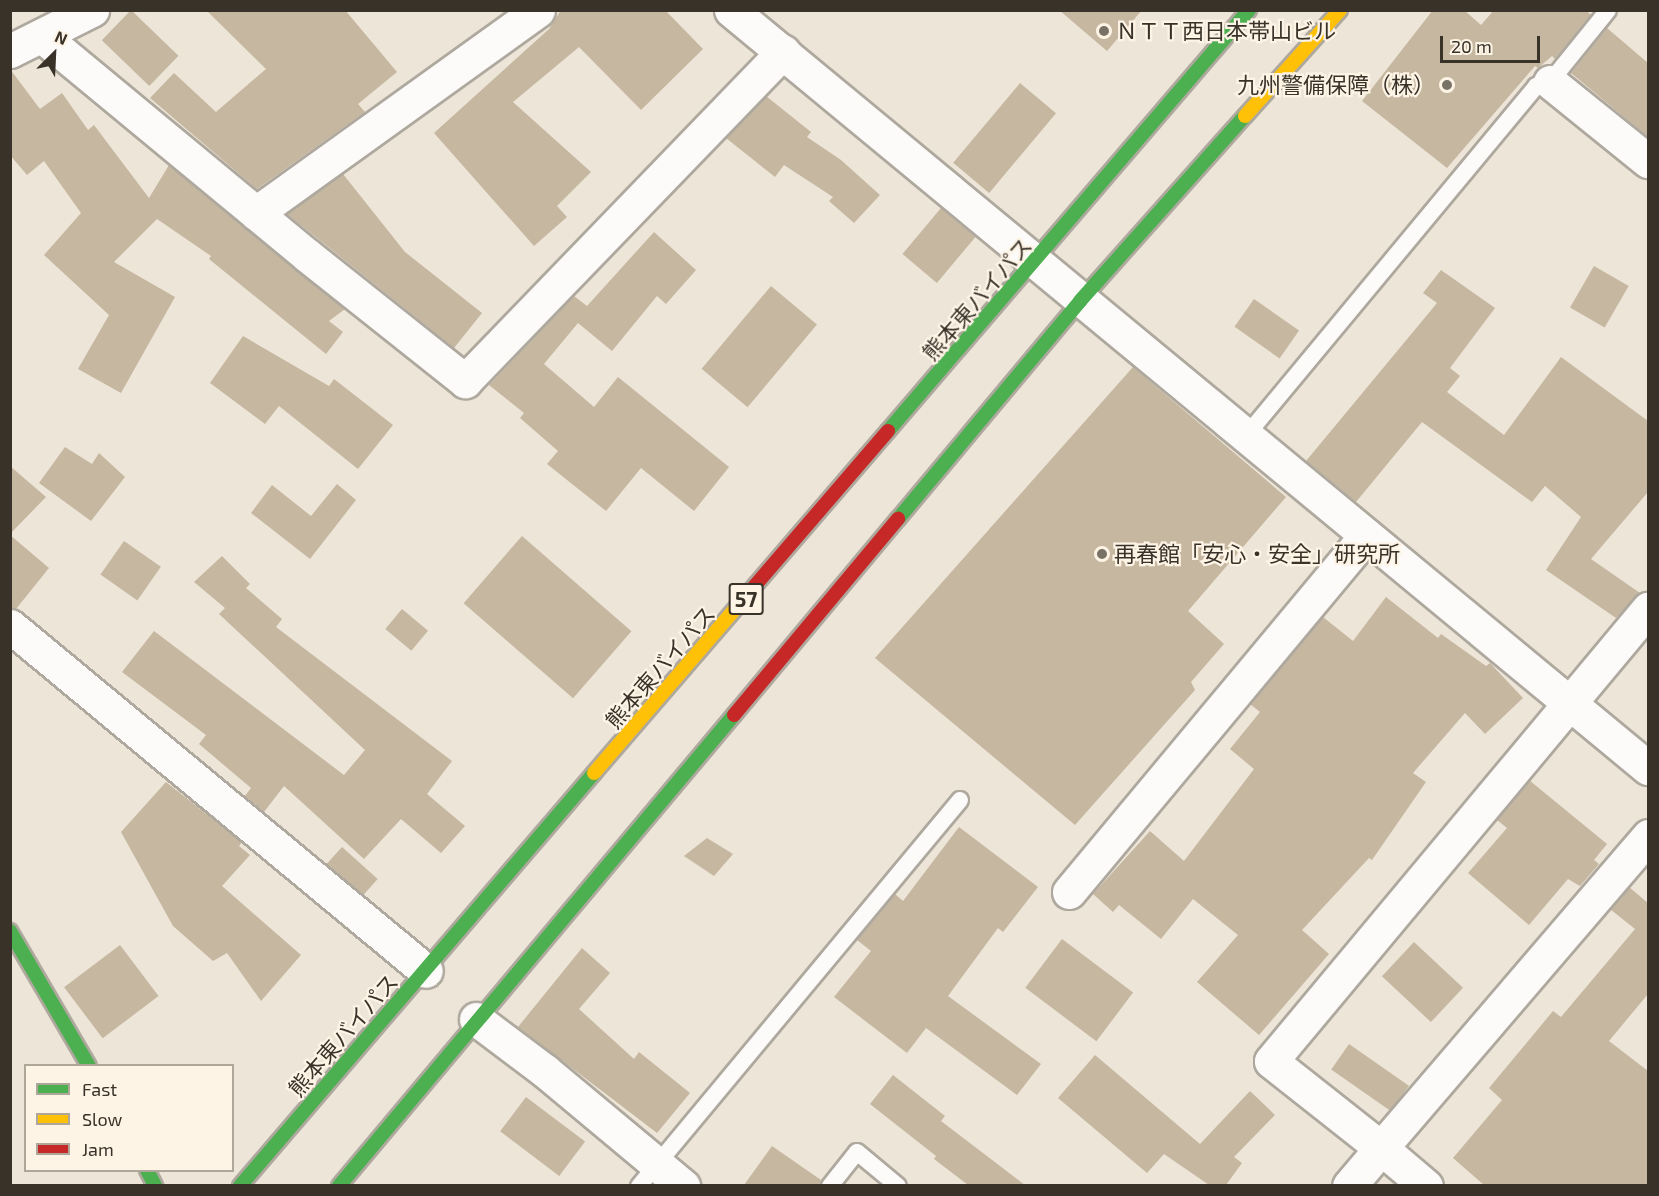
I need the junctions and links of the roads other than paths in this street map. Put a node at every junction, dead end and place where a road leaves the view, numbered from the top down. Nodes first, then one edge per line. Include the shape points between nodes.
1 (92, 10) edge
2 (538, 10) edge
3 (731, 10) edge
4 (1249, 10) edge
5 (1340, 10) edge
6 (1608, 10) edge
7 (42, 36) junction
8 (10, 51) edge
9 (783, 52) junction
10 (1550, 82) junction
11 (1648, 161) edge
12 (256, 213) junction
13 (1036, 263) junction
14 (1080, 301) junction
15 (1245, 437) junction
16 (1366, 536) junction
17 (1648, 609) edge
18 (10, 626) edge
19 (1570, 705) junction
20 (1648, 768) edge
21 (960, 800) dead end
22 (1648, 836) edge
23 (1069, 892) dead end
24 (10, 931) edge
25 (426, 971) junction
26 (476, 1019) junction
27 (88, 1064) edge
28 (1381, 1148) junction
29 (648, 1175) edge
30 (240, 1185) edge
31 (339, 1185) edge
32 (683, 1185) edge
33 (830, 1185) edge
34 (898, 1185) edge
35 (1349, 1185) edge
36 (1426, 1185) edge

1 - 7 street
2 - 12 street
3 - 9 street
4 - 13 main road, 熊本東バイパス / 57
5 - 14 main road
6 - 10 lane
7 - 8 street
7 - 12 street
9 - 12 street via 465,381
9 - 13 street
10 - 11 street
10 - 15 lane via 1536,86
13 - 14 street
13 - 25 main road, 熊本東バイパス / 57
14 - 15 street
14 - 26 main road
15 - 16 street
16 - 19 street
16 - 23 street
17 - 19 street
18 - 25 street
19 - 20 street
19 - 28 street via 1271,1061
21 - 29 lane
22 - 28 street
24 - 27 main road
25 - 30 main road, 熊本東バイパス / 57
26 - 29 street
26 - 31 main road
28 - 35 street
28 - 36 street
29 - 32 street
33 - 34 lane via 857,1152

